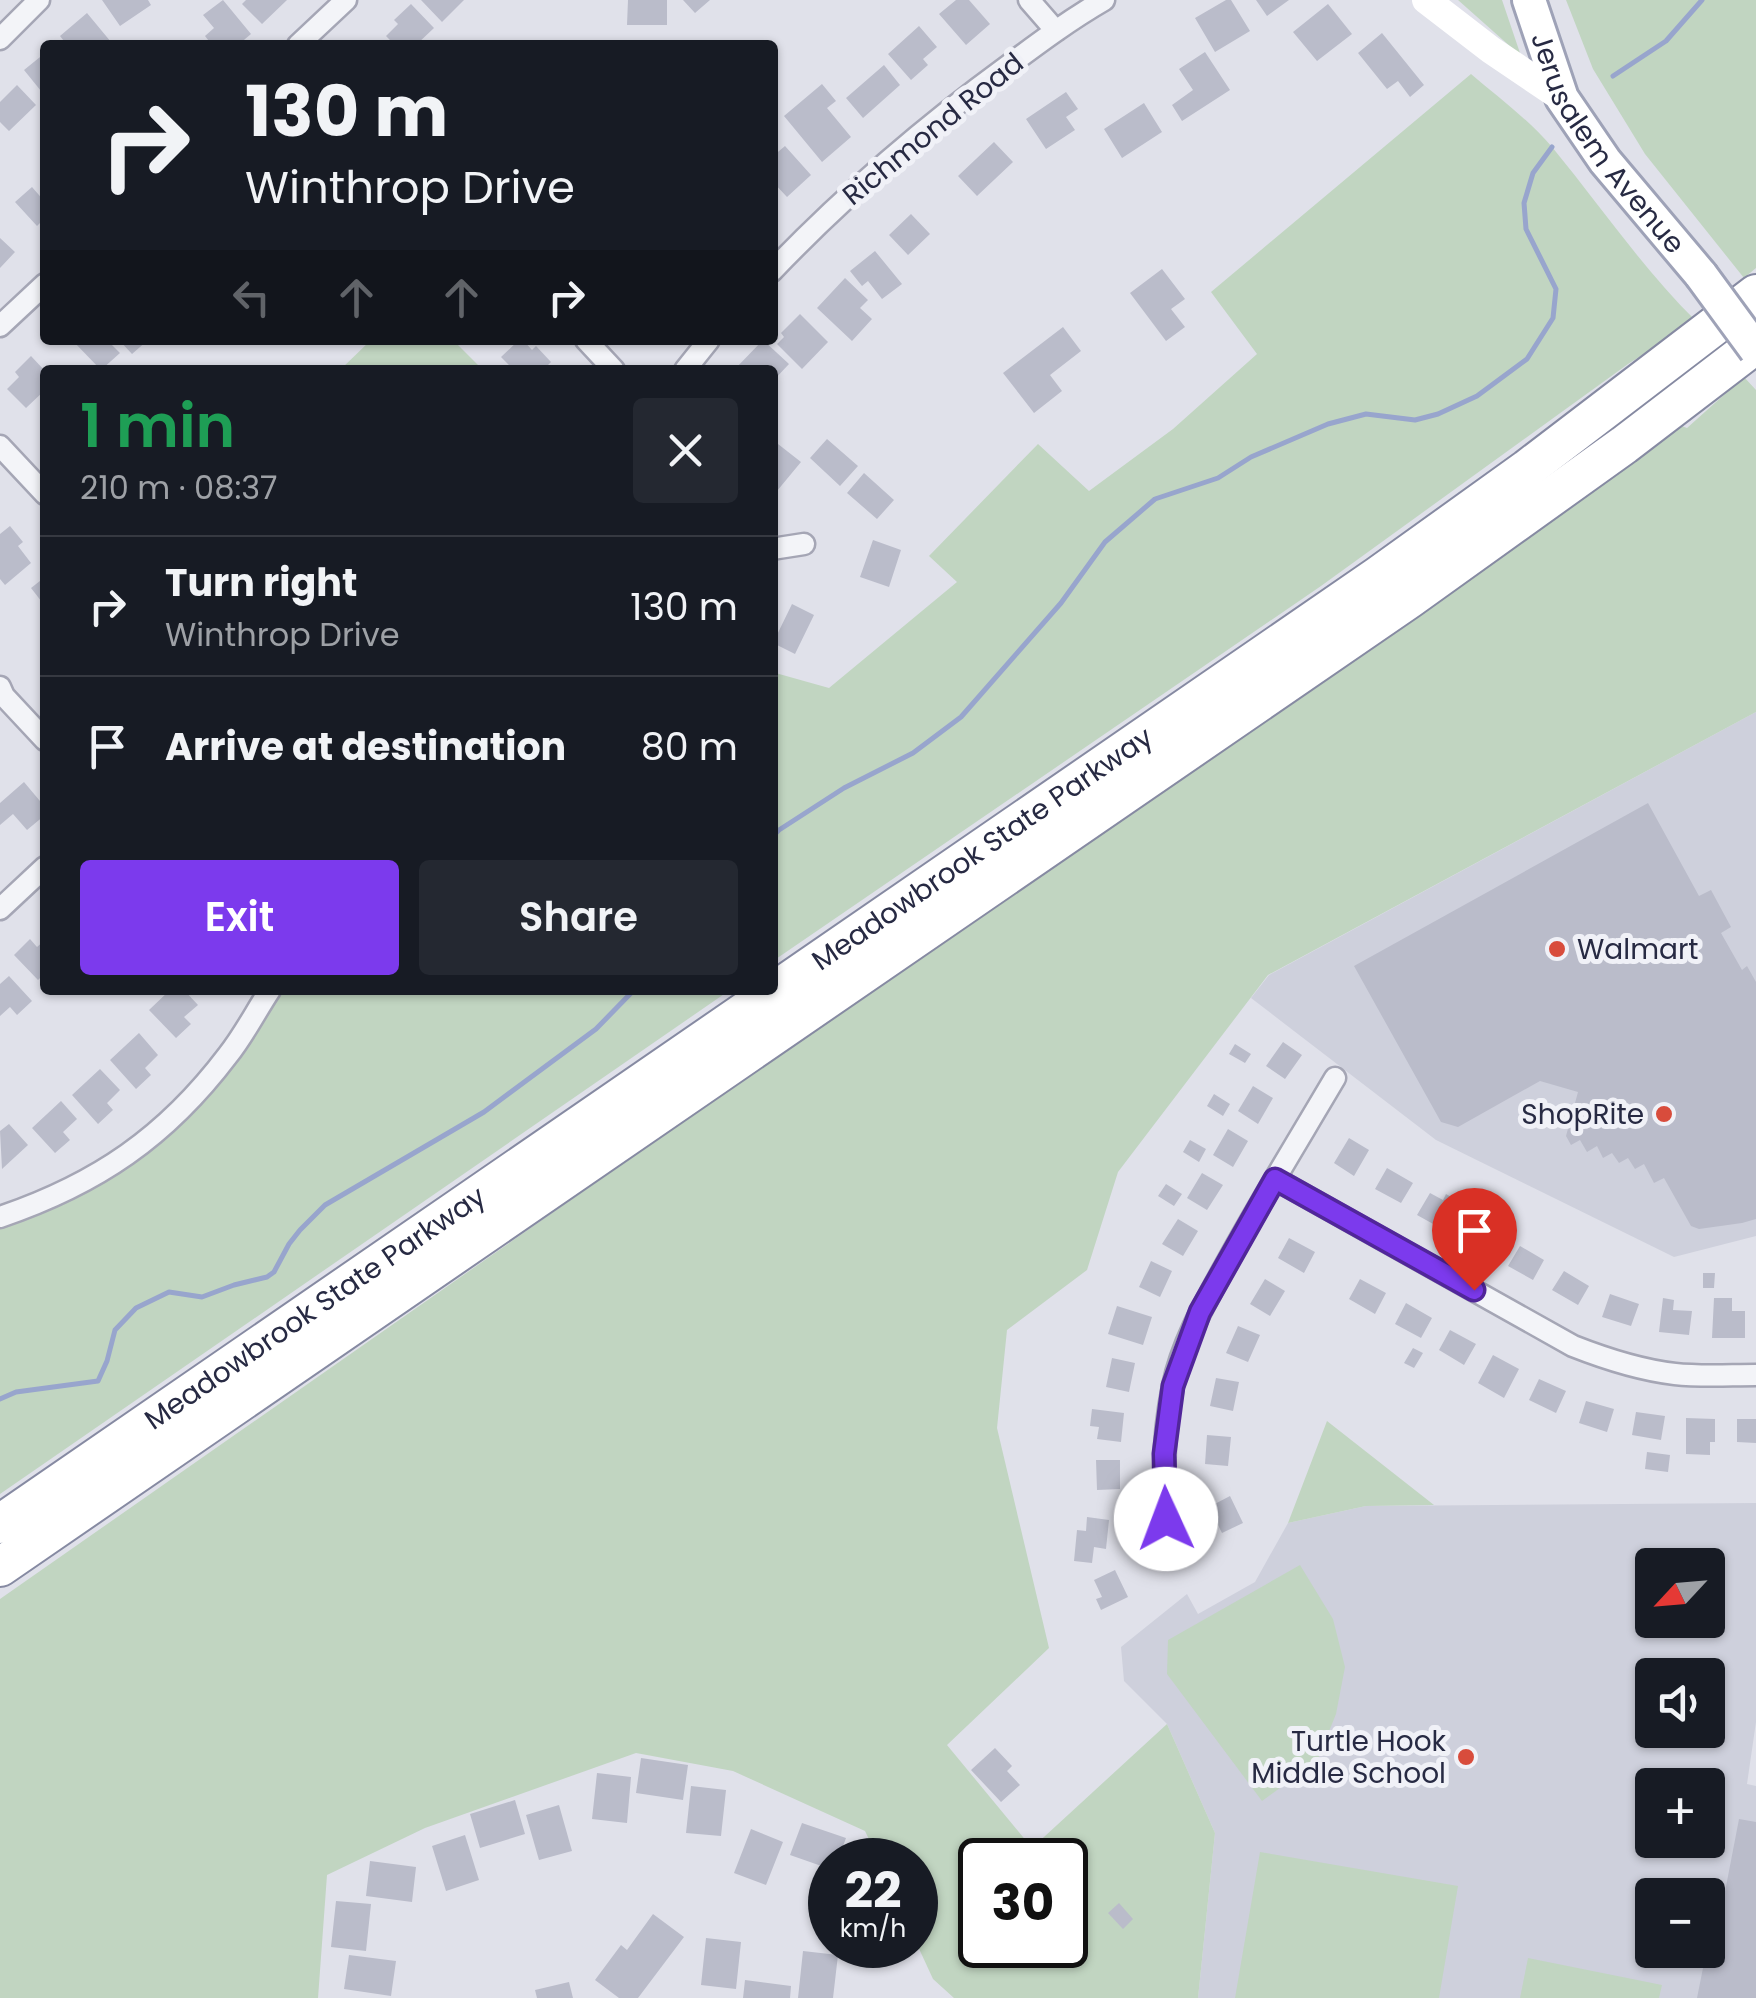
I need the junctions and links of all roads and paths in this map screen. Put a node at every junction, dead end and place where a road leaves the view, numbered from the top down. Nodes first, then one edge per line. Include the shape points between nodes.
1 (38, 0) edge
2 (346, 0) edge
3 (1028, 0) edge
4 (1104, 0) edge
5 (1426, 0) edge
6 (1529, 0) edge
7 (1056, 31) junction
8 (0, 39) edge
9 (303, 40) edge
10 (1562, 98) junction
11 (778, 266) edge
12 (1701, 274) junction
13 (40, 289) edge
14 (1756, 294) edge
15 (0, 326) edge
16 (1756, 331) edge
17 (591, 345) edge
18 (705, 345) edge
19 (1756, 347) edge
20 (609, 365) edge
21 (688, 365) edge
22 (0, 446) edge
23 (40, 489) edge
24 (804, 544) dead end
25 (778, 547) edge
26 (0, 687) edge
27 (40, 735) edge
28 (40, 872) edge
29 (0, 909) edge
30 (778, 989) edge
31 (267, 995) edge
32 (769, 995) edge
33 (1336, 1078) dead end
34 (1275, 1179) junction
35 (0, 1216) edge
36 (1756, 1375) edge
37 (0, 1524) edge
38 (1171, 1553) dead end
39 (0, 1567) edge

1 - 8 street
2 - 9 street
3 - 7 street
4 - 7 street, Richmond Road
5 - 10 main road
6 - 10 main road, Jerusalem Avenue
7 - 11 street, Richmond Road via 899,150
10 - 12 main road, Jerusalem Avenue via 1605,161
12 - 16 main road, Jerusalem Avenue, bridge
12 - 19 main road, Jerusalem Avenue, bridge
13 - 15 street
14 - 30 highway, Meadowbrook State Parkway via 1378,576
17 - 20 street
18 - 21 street
19 - 39 highway, Meadowbrook State Parkway via 1409,599
22 - 23 street
24 - 25 street
26 - 27 street
28 - 29 street
31 - 35 street via 186,1105 133,1152 84,1183
32 - 37 highway, Meadowbrook State Parkway
33 - 34 street
34 - 36 street via 1573,1346 1661,1372
34 - 38 street via 1200,1312 1173,1386 1164,1454

